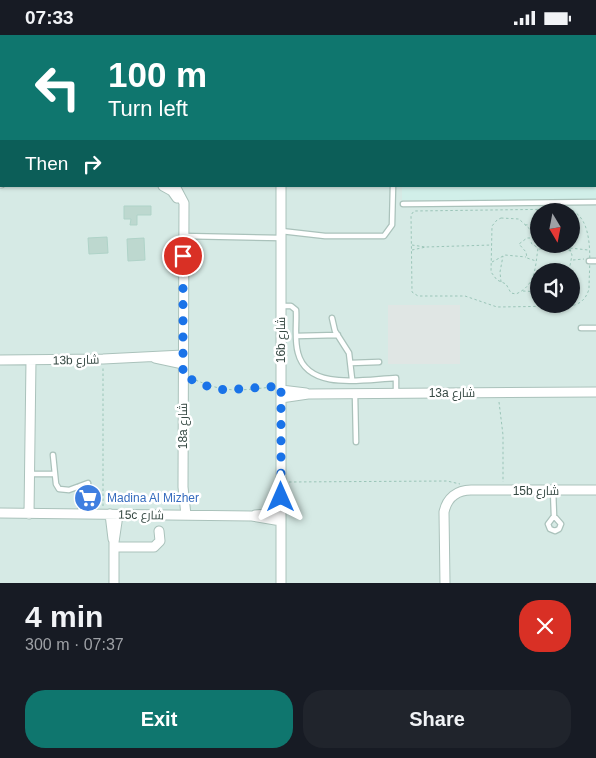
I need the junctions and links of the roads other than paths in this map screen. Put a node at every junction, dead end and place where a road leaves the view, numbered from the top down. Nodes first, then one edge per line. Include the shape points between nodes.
1 (281, 187) edge
2 (393, 187) edge
3 (174, 188) edge
4 (596, 202) edge
5 (403, 203) dead end
6 (281, 234) junction
7 (183, 236) junction
8 (589, 260) road end
9 (596, 261) edge
10 (281, 306) junction
11 (332, 318) dead end
12 (581, 328) dead end
13 (596, 328) edge
14 (338, 335) junction
15 (296, 337) junction
16 (183, 359) junction
17 (0, 360) edge
18 (31, 360) junction
19 (379, 362) dead end
20 (351, 363) junction
21 (352, 379) junction
22 (281, 392) junction
23 (596, 392) edge
24 (396, 393) junction
25 (355, 394) junction
26 (356, 442) dead end
27 (53, 455) dead end
28 (30, 474) junction
29 (55, 474) junction
30 (88, 483) dead end
31 (80, 486) junction
32 (596, 490) edge
33 (553, 491) junction
34 (0, 513) edge
35 (29, 514) junction
36 (81, 514) junction
37 (110, 515) junction
38 (182, 515) junction
39 (554, 516) dead end
40 (281, 517) junction
41 (160, 531) dead end
42 (114, 544) junction
43 (114, 583) edge
44 (280, 583) edge
45 (445, 583) edge

1 - 6 street, 16b شارع
2 - 6 lane via 392,225 384,235
3 - 7 street, 18a شارع via 183,215
4 - 5 lane
6 - 7 lane
6 - 10 street, 16b شارع
7 - 16 street, 18a شارع
8 - 9 lane
10 - 15 lane via 296,309
10 - 22 street, 16b شارع
11 - 14 lane
12 - 13 lane
14 - 15 lane
14 - 20 lane via 347,348
15 - 21 lane via 300,358 310,371 325,379
16 - 18 street, 13b شارع
16 - 38 street, 18a شارع
17 - 18 street, 13b شارع
18 - 28 street
19 - 20 lane
20 - 21 lane
21 - 24 lane via 396,378
22 - 25 street, 13a شارع
22 - 40 street, 16b شارع
23 - 24 street, 13a شارع
24 - 25 street, 13a شارع
25 - 26 lane
27 - 29 lane
28 - 29 lane
28 - 35 street
29 - 31 lane via 59,489
30 - 31 lane
31 - 36 lane
32 - 33 street, 15b شارع
33 - 39 lane
33 - 45 street, 15b شارع via 477,491 453,499 444,512
34 - 35 street, 15c شارع
35 - 36 street, 15c شارع
36 - 37 street, 15c شارع
37 - 38 street, 15c شارع
37 - 42 street
38 - 40 street, 15c شارع
40 - 44 street, 16b شارع
41 - 42 street via 160,541 154,547
42 - 43 street

